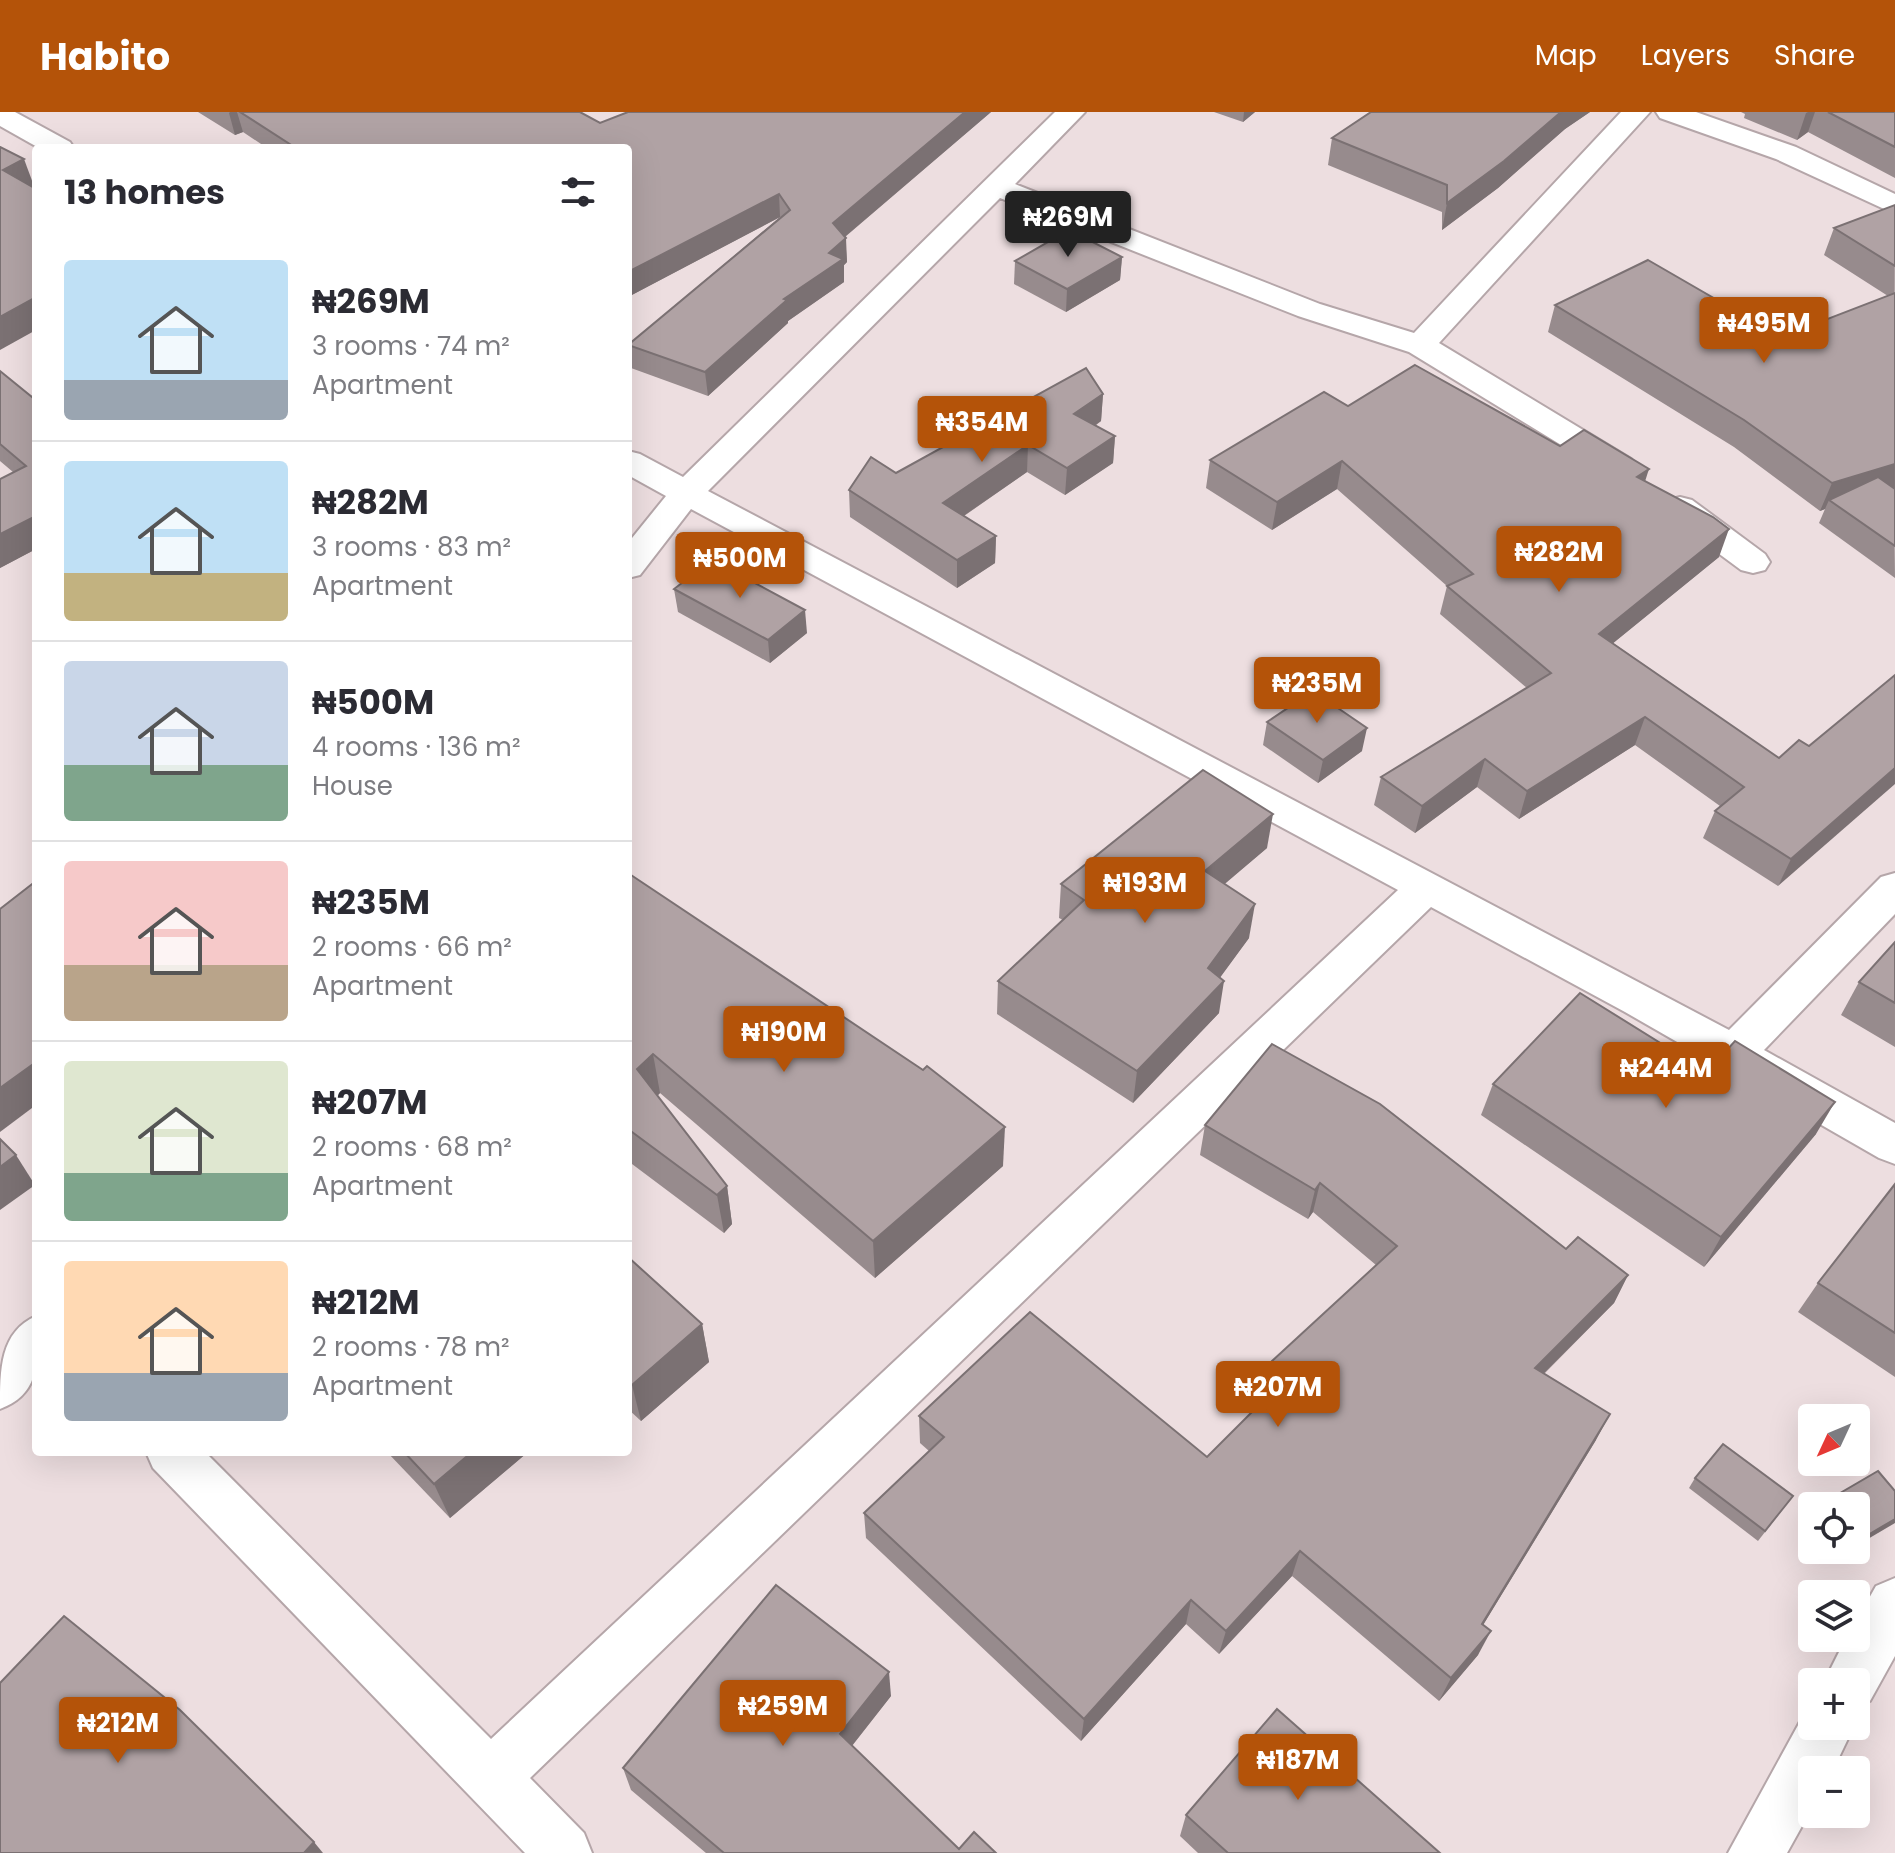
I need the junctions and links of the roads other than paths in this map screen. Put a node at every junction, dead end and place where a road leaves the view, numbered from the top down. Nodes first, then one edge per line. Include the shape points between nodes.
1 (1071, 112) edge
2 (1636, 112) edge
3 (1670, 112) edge
4 (0, 115) edge
5 (53, 144) edge
6 (995, 186) junction
7 (1895, 205) edge
8 (1420, 345) junction
9 (632, 463) edge
10 (686, 493) junction
11 (632, 562) edge
12 (1753, 562) dead end
13 (1427, 887) junction
14 (1895, 888) edge
15 (1734, 1053) junction
16 (1895, 1145) edge
17 (32, 1343) edge
18 (0, 1387) edge
19 (175, 1456) edge
20 (1895, 1604) edge
21 (1859, 1668) edge
22 (1819, 1740) edge
23 (489, 1779) junction
24 (564, 1853) edge
25 (1756, 1853) edge

1 - 6 street
2 - 8 street
3 - 7 street via 1786,153
4 - 5 street
6 - 8 street via 1309,310
6 - 10 street
8 - 12 street via 1650,486
9 - 10 street
10 - 11 street
10 - 13 street
13 - 15 street
13 - 23 street
14 - 15 street
15 - 16 street
17 - 18 street
19 - 23 street
20 - 21 street
22 - 25 street
23 - 24 street

